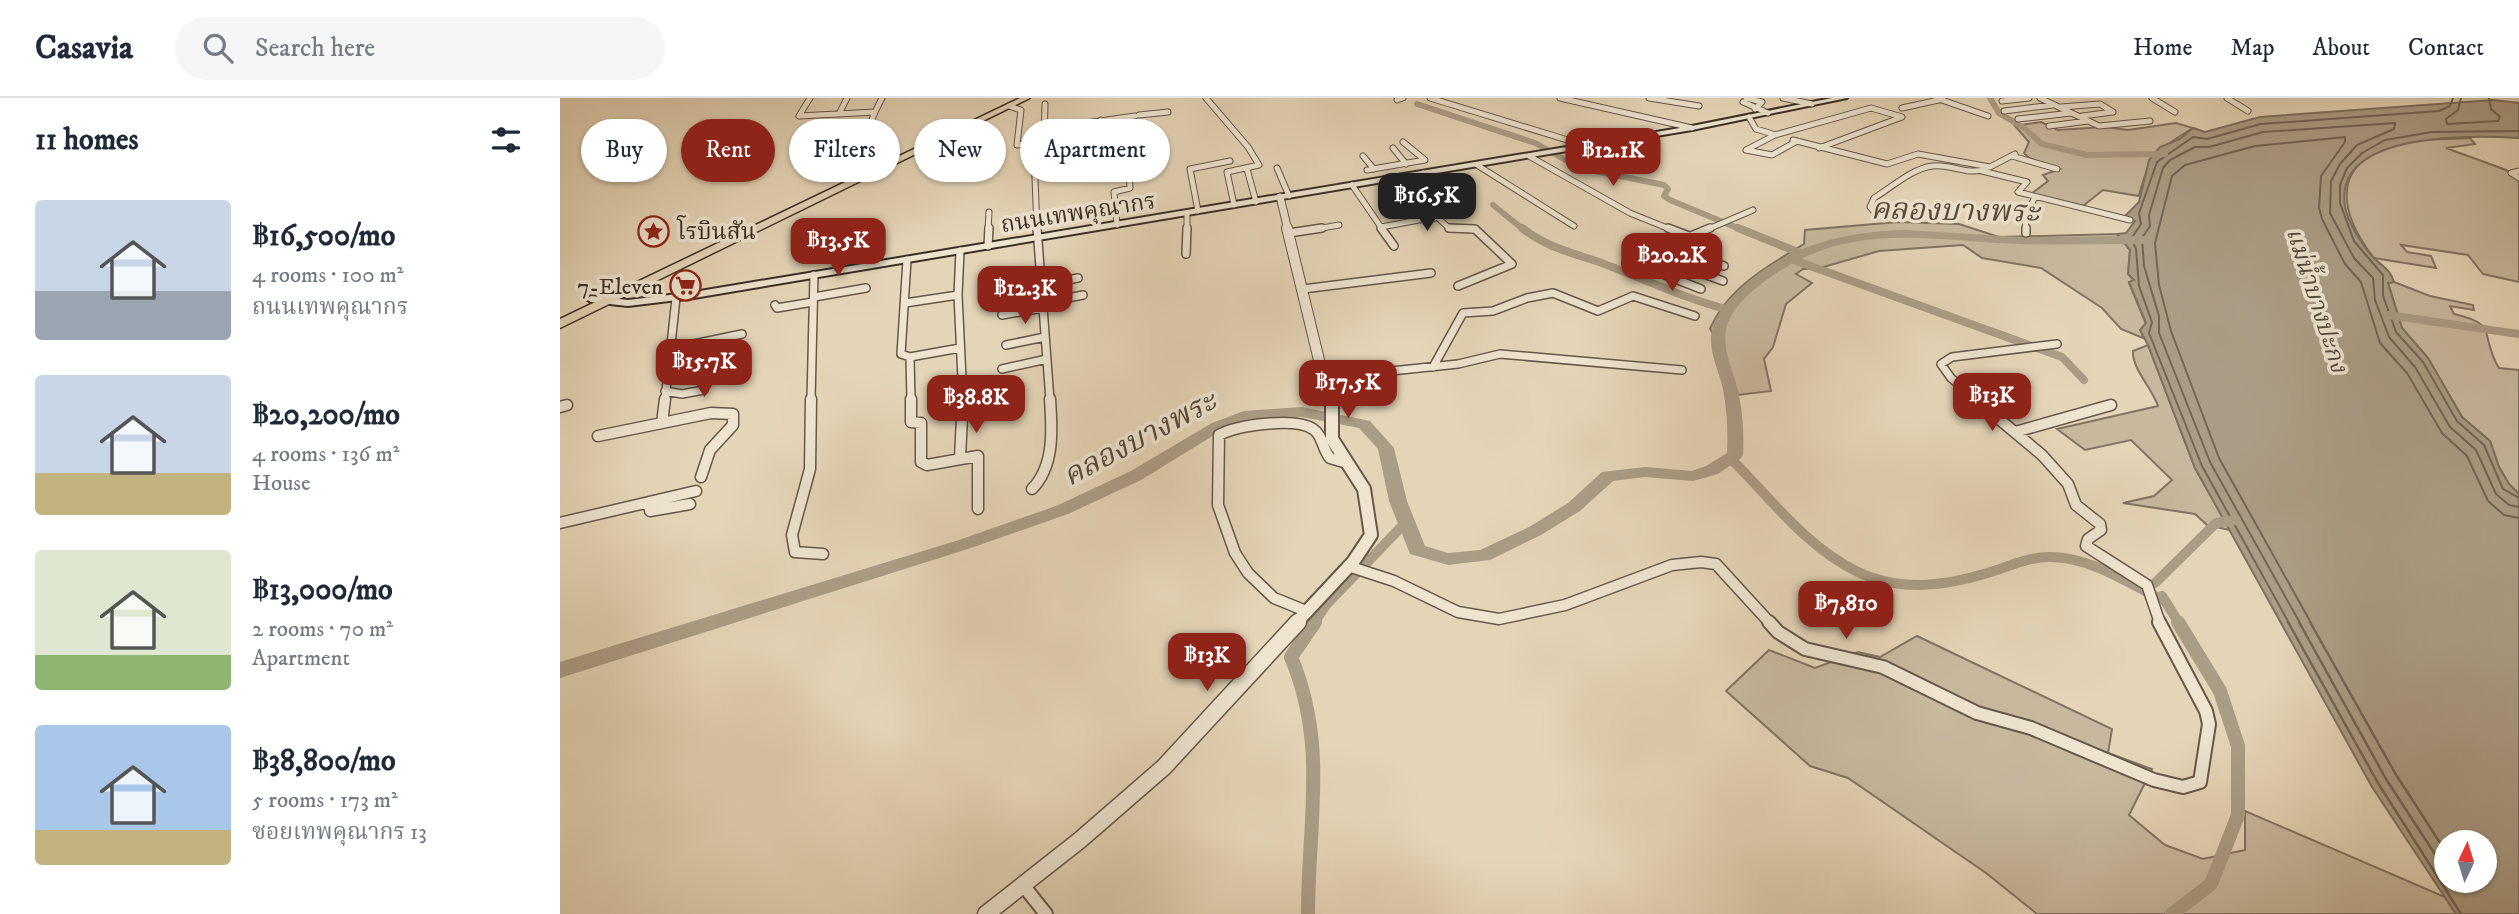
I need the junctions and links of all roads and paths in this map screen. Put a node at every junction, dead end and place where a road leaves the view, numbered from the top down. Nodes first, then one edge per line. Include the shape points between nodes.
1 (810, 98) edge
2 (847, 98) edge
3 (881, 98) edge
4 (1026, 98) edge
5 (1206, 98) edge
6 (1430, 98) edge
7 (1446, 98) edge
8 (1560, 98) edge
9 (1649, 98) edge
10 (1783, 98) edge
11 (1905, 98) edge
12 (1941, 98) edge
13 (2029, 98) edge
14 (2040, 98) edge
15 (2152, 98) edge
16 (2227, 98) edge
17 (1836, 99) edge
18 (1438, 100) junction
19 (1745, 100) edge
20 (2002, 101) dead end
21 (1010, 102) edge
22 (1045, 104) dead end
23 (1812, 104) junction
24 (1921, 104) junction
25 (1952, 104) junction
26 (1699, 106) dead end
27 (2057, 106) junction
28 (1902, 108) dead end
29 (2072, 109) junction
30 (2004, 111) dead end
31 (2248, 111) dead end
32 (875, 112) junction
33 (1168, 112) dead end
34 (2175, 112) dead end
35 (1768, 113) junction
36 (839, 114) junction
37 (1988, 116) dead end
38 (1748, 117) junction
39 (2080, 117) junction
40 (872, 119) edge
41 (1044, 119) edge
42 (1110, 119) edge
43 (2018, 119) dead end
44 (2089, 121) junction
45 (2150, 121) dead end
46 (2049, 126) dead end
47 (1692, 128) junction
48 (1775, 135) junction
49 (1797, 141) junction
50 (1403, 142) dead end
51 (1020, 144) edge
52 (1581, 146) junction
53 (1393, 148) dead end
54 (1819, 148) junction
55 (900, 153) edge
56 (1629, 153) dead end
57 (1363, 156) dead end
58 (1529, 156) junction
59 (1230, 161) dead end
60 (1406, 164) junction
61 (1477, 164) junction
62 (1277, 167) dead end
63 (1388, 167) junction
64 (1990, 167) junction
65 (1247, 169) junction
66 (2057, 169) dead end
67 (1982, 171) junction
68 (2519, 171) edge
69 (1423, 173) junction
70 (1398, 177) junction
71 (2519, 178) edge
72 (1380, 181) junction
73 (838, 182) edge
74 (1035, 182) edge
75 (1130, 182) edge
76 (1352, 185) junction
77 (1387, 189) dead end
78 (1445, 192) junction
79 (1284, 197) junction
80 (2035, 197) junction
81 (1256, 202) junction
82 (1234, 205) junction
83 (1198, 211) junction
84 (1753, 211) dead end
85 (989, 212) dead end
86 (1187, 213) junction
87 (1877, 215) dead end
88 (1437, 218) junction
89 (2130, 220) dead end
90 (1117, 225) junction
91 (1339, 225) dead end
92 (1574, 226) dead end
93 (1381, 227) junction
94 (1289, 233) junction
95 (2026, 233) dead end
96 (1689, 236) junction
97 (1037, 238) junction
98 (1676, 243) junction
99 (988, 246) junction
100 (1394, 246) dead end
101 (960, 251) junction
102 (1688, 252) junction
103 (1186, 254) dead end
104 (907, 260) junction
105 (1666, 260) junction
106 (1626, 263) dead end
107 (1724, 266) dead end
108 (1431, 273) dead end
109 (814, 275) junction
110 (1078, 278) dead end
111 (1723, 281) dead end
112 (1040, 283) junction
113 (1000, 286) dead end
114 (1458, 286) dead end
115 (866, 288) dead end
116 (1303, 289) junction
117 (1701, 289) dead end
118 (958, 295) junction
119 (1083, 295) dead end
120 (676, 298) junction
121 (592, 299) junction
122 (813, 299) junction
123 (607, 301) junction
124 (905, 303) junction
125 (775, 305) dead end
126 (1043, 306) junction
127 (560, 313) edge
128 (1002, 315) dead end
129 (1695, 316) dead end
130 (560, 324) edge
131 (742, 334) dead end
132 (1045, 337) junction
133 (2057, 344) dead end
134 (1006, 345) dead end
135 (960, 348) junction
136 (670, 349) junction
137 (730, 355) dead end
138 (910, 357) junction
139 (1047, 359) junction
140 (1433, 367) junction
141 (667, 369) junction
142 (1002, 369) dead end
143 (1682, 370) dead end
144 (1325, 378) junction
145 (704, 390) dead end
146 (665, 391) junction
147 (2111, 405) dead end
148 (662, 423) junction
149 (2015, 432) junction
150 (598, 436) dead end
151 (960, 457) junction
152 (1347, 463) junction
153 (701, 477) dead end
154 (1032, 489) dead end
155 (696, 491) dead end
156 (649, 502) junction
157 (690, 503) dead end
158 (978, 509) dead end
159 (560, 523) edge
160 (823, 554) dead end
161 (1348, 566) junction
162 (1307, 611) junction
163 (1023, 885) junction
164 (986, 914) edge
165 (1046, 914) edge

1 - 36 street via 799,116
2 - 36 street
3 - 32 street
4 - 21 highway
5 - 65 street via 1257,160 1258,167
6 - 18 street
7 - 18 street
8 - 47 street
9 - 26 street
10 - 23 street
11 - 24 street
12 - 24 street
12 - 25 street
13 - 20 street
14 - 27 street
15 - 34 street
16 - 31 street
17 - 23 main road, ถนนเทพคุณากร
18 - 52 street
19 - 35 street
21 - 51 street via 1021,110 1015,145
21 - 55 highway
21 - 123 highway
22 - 41 street
23 - 35 main road, ถนนเทพคุณากร
24 - 25 street
24 - 28 street
25 - 37 street
27 - 29 street
27 - 30 street
29 - 39 street
29 - 39 street via 2106,106 2113,112
29 - 43 street
32 - 36 street
32 - 40 street
33 - 42 street
35 - 38 main road, ถนนเทพคุณากร
38 - 47 main road, ถนนเทพคุณากร
38 - 48 street via 1756,129
39 - 44 street
44 - 45 street via 2104,126
44 - 46 street
47 - 52 main road, ถนนเทพคุณากร
48 - 49 street
48 - 49 street via 1746,150 1772,155
48 - 54 street via 1871,108 1902,117
49 - 54 street
50 - 60 street via 1426,160
52 - 56 street via 1597,157
52 - 58 main road, ถนนเทพคุณากร
53 - 60 street
54 - 64 street via 1887,164 1918,154
57 - 63 street via 1371,170
58 - 61 main road, ถนนเทพคุณากร
58 - 96 street via 1623,209
59 - 83 street via 1190,169
60 - 63 street
61 - 69 main road, ถนนเทพคุณากร
61 - 92 street
62 - 79 street
63 - 70 street
64 - 66 street via 2013,155
64 - 67 street
65 - 81 street
65 - 82 street via 1227,172
67 - 80 street via 2027,182 2018,192
67 - 87 street via 1973,174 1927,167 1874,198 1870,207
68 - 71 street via 2511,173
69 - 70 main road, ถนนเทพคุณากร
69 - 78 street
70 - 72 main road, ถนนเทพคุณากร
72 - 76 main road, ถนนเทพคุณากร
72 - 77 street
73 - 121 highway
74 - 97 street
75 - 90 street via 1130,188 1114,192
76 - 79 main road, ถนนเทพคุณากร
76 - 93 street
78 - 88 street via 1416,199
78 - 88 street via 1468,211
79 - 81 main road, ถนนเทพคุณากร
79 - 94 street
80 - 89 street
80 - 95 street via 2025,217
81 - 82 main road, ถนนเทพคุณากร
82 - 83 main road, ถนนเทพคุณากร
83 - 86 main road, ถนนเทพคุณากร
84 - 96 street
85 - 99 street
86 - 90 main road, ถนนเทพคุณากร
86 - 103 street
88 - 93 street
88 - 114 street via 1449,228 1475,229 1512,264
90 - 97 main road, ถนนเทพคุณากร
91 - 94 street
93 - 100 street
94 - 116 street
96 - 98 street
97 - 99 main road, ถนนเทพคุณากร
97 - 112 street
98 - 102 street
98 - 106 street
99 - 101 main road, ถนนเทพคุณากร
101 - 104 main road, ถนนเทพคุณากร
101 - 118 street
102 - 105 street
102 - 107 street
104 - 109 main road, ถนนเทพคุณากร
104 - 124 street
105 - 111 street
105 - 117 street via 1650,269
108 - 116 street
109 - 120 main road, ถนนเทพคุณากร
109 - 122 street
110 - 112 street
112 - 113 street
112 - 126 street
115 - 122 street
116 - 144 street
118 - 124 street
118 - 135 street
119 - 126 street
120 - 123 main road, ถนนเทพคุณากร
120 - 136 street
121 - 123 main road, ถนนเทพคุณากร
121 - 127 highway
122 - 125 street via 777,309
122 - 160 street via 810,469 792,549
123 - 130 highway
124 - 138 street via 901,354
126 - 128 street
126 - 132 street
129 - 140 street via 1633,296 1602,311 1547,293 1493,311 1463,313
131 - 136 street
132 - 134 street
132 - 139 street
133 - 149 street via 1942,361 1951,378
135 - 138 street
135 - 151 street via 964,410
136 - 141 street
137 - 141 street
138 - 151 street via 911,422 921,424 921,462 927,465
139 - 142 street
139 - 154 street via 1053,436 1041,480
140 - 143 street via 1500,354
140 - 144 street
141 - 146 street
144 - 152 street via 1333,400 1332,439
145 - 146 street
146 - 148 street
147 - 149 street
148 - 150 street
148 - 153 street via 711,413 733,414 733,425 710,450
149 - 161 street via 2062,476 2076,505 2100,524 2101,530 2088,539 2086,547 2143,580 2154,612 2206,711 2209,724 2196,785 2175,787 2160,782 2031,728 1977,713 1884,667 1805,649 1778,632 1716,564 1689,563 1645,573 1605,591 1497,619 1460,614 1391,579
151 - 158 street via 979,458
152 - 161 street via 1364,489 1371,535
152 - 162 street via 1331,460 1318,433 1308,426 1264,425 1219,435 1218,505 1235,553 1274,598
155 - 156 street
156 - 157 street via 650,512
156 - 159 street
161 - 162 street
162 - 163 street via 1164,767
163 - 164 street
163 - 165 street

